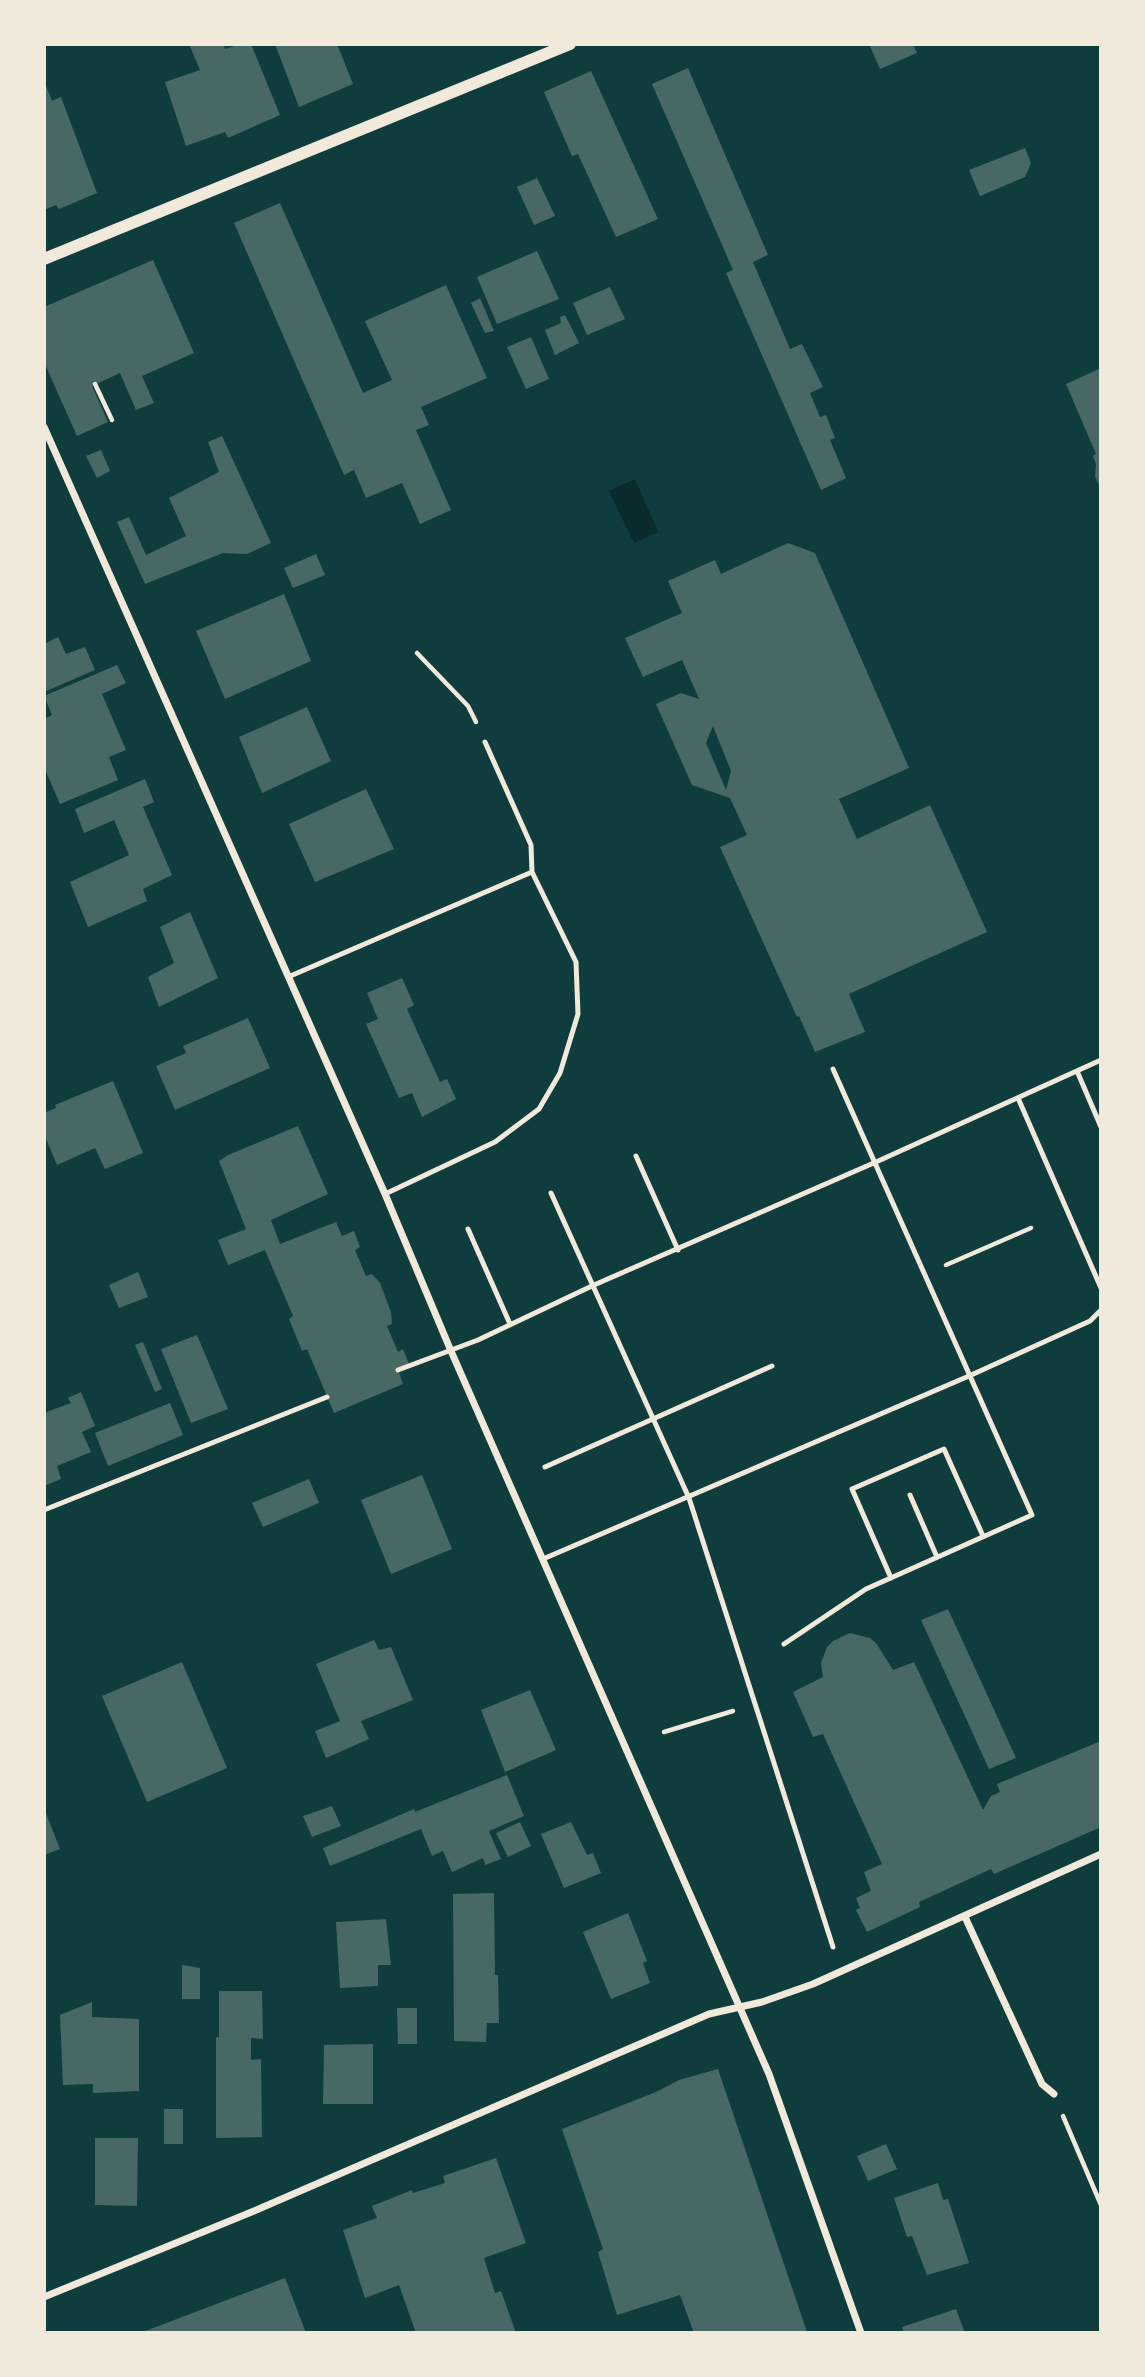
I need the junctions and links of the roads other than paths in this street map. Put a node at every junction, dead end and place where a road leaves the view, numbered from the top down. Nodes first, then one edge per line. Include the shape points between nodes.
1 (570, 44) edge
2 (44, 260) edge
3 (44, 427) edge
4 (485, 742) road end
5 (532, 872) junction
6 (288, 977) junction
7 (1101, 1060) edge
8 (833, 1069) dead end
9 (1077, 1071) junction
10 (1018, 1098) junction
11 (1101, 1127) edge
12 (636, 1156) dead end
13 (876, 1162) junction
14 (551, 1193) dead end
15 (385, 1194) junction
16 (468, 1229) dead end
17 (678, 1250) junction
18 (594, 1285) junction
19 (1101, 1288) edge
20 (1101, 1310) edge
21 (510, 1324) junction
22 (451, 1351) junction
23 (772, 1366) dead end
24 (398, 1370) dead end
25 (969, 1376) junction
26 (327, 1397) dead end
27 (653, 1419) junction
28 (545, 1467) dead end
29 (910, 1494) dead end
30 (690, 1498) junction
31 (44, 1510) edge
32 (983, 1536) junction
33 (937, 1558) junction
34 (543, 1559) junction
35 (891, 1578) junction
36 (784, 1644) dead end
37 (1101, 1854) edge
38 (965, 1917) junction
39 (833, 1947) dead end
40 (740, 2007) junction
41 (1054, 2094) road end
42 (44, 2297) edge
43 (861, 2333) edge

1 - 2 street
3 - 6 street
4 - 5 lane via 531,845
5 - 6 lane
5 - 15 lane via 576,962 578,1014 559,1073 539,1109 495,1142
6 - 15 street
7 - 9 lane
8 - 13 lane
9 - 10 lane
9 - 11 lane
10 - 13 lane
10 - 19 lane
12 - 17 lane
13 - 17 lane
13 - 25 lane
14 - 18 lane
15 - 22 street
16 - 21 lane
17 - 18 lane
18 - 21 lane
18 - 27 lane
20 - 25 lane via 1090,1321
21 - 22 lane
22 - 24 lane
22 - 34 street
23 - 27 lane
25 - 30 lane
25 - 32 lane via 1032,1515
26 - 31 lane
27 - 28 lane
27 - 30 lane
29 - 33 lane
30 - 34 lane
30 - 39 lane
32 - 33 lane
32 - 35 lane via 944,1449 852,1489
33 - 35 lane
34 - 40 street
35 - 36 lane via 866,1589
37 - 38 street
38 - 40 street via 813,1984
38 - 41 street via 1042,2084
40 - 42 street via 709,2014
40 - 43 street via 769,2074

